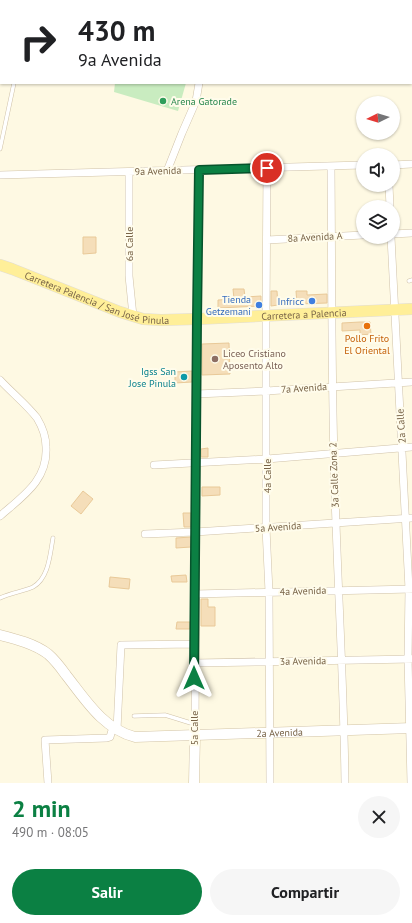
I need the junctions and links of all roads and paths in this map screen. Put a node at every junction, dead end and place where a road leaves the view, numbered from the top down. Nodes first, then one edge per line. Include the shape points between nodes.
1 (14, 84) edge
2 (199, 84) edge
3 (0, 149) edge
4 (400, 164) edge
5 (412, 164) edge
6 (356, 165) edge
7 (330, 166) junction
8 (267, 168) junction
9 (199, 170) junction
10 (167, 171) junction
11 (129, 172) junction
12 (0, 175) edge
13 (412, 233) edge
14 (400, 234) edge
15 (356, 235) edge
16 (332, 237) junction
17 (266, 240) junction
18 (391, 244) edge
19 (0, 265) edge
20 (412, 309) edge
21 (395, 310) junction
22 (333, 313) junction
23 (132, 316) junction
24 (266, 316) junction
25 (197, 319) junction
26 (0, 380) edge
27 (412, 382) edge
28 (398, 383) junction
29 (332, 386) junction
30 (266, 391) junction
31 (196, 394) junction
32 (412, 447) edge
33 (403, 448) junction
34 (334, 454) junction
35 (267, 459) junction
36 (196, 463) junction
37 (154, 465) dead end
38 (0, 516) edge
39 (409, 518) edge
40 (336, 523) junction
41 (266, 528) junction
42 (195, 532) junction
43 (145, 534) dead end
44 (54, 538) dead end
45 (410, 589) edge
46 (339, 590) junction
47 (269, 592) junction
48 (195, 594) junction
49 (0, 598) edge
50 (0, 635) edge
51 (195, 644) junction
52 (410, 659) edge
53 (341, 660) junction
54 (269, 662) junction
55 (194, 663) junction
56 (134, 716) dead end
57 (194, 724) junction
58 (411, 728) edge
59 (115, 729) junction
60 (344, 730) junction
61 (269, 732) junction
62 (194, 735) junction
63 (48, 783) edge
64 (194, 783) edge
65 (270, 783) edge
66 (345, 783) edge
67 (411, 783) edge

1 - 3 lane
2 - 10 street via 196,101
4 - 5 street
6 - 7 street, 9a Avenida
7 - 8 street, 9a Avenida
7 - 16 street, 3a Calle Zona 2
8 - 9 street, 9a Avenida
8 - 17 street, 4a Calle
9 - 10 street, 9a Avenida
9 - 25 street, 5a Calle
10 - 11 street, 9a Avenida
11 - 12 street, 9a Avenida
11 - 23 street, 6a Calle via 129,276
13 - 14 street
15 - 16 street, 8a Avenida A
16 - 17 street, 8a Avenida A
16 - 22 street, 3a Calle Zona 2
17 - 24 street, 4a Calle
18 - 21 street, 2a Calle
19 - 23 main road, Carretera Palencia / San José Pinula
20 - 21 main road, Carretera a Palencia
21 - 22 main road, Carretera a Palencia
21 - 28 street, 2a Calle
22 - 24 main road, Carretera a Palencia
22 - 29 street, 3a Calle Zona 2
23 - 25 main road, Carretera Palencia / San José Pinula via 161,320
24 - 25 main road, Carretera a Palencia
24 - 30 street, 4a Calle
25 - 31 street, 5a Calle
26 - 38 street via 36,418 45,434 46,448 45,467 41,475 29,490
27 - 28 street, 7a Avenida
28 - 29 street, 7a Avenida
28 - 33 street, 2a Calle
29 - 30 street, 7a Avenida
29 - 34 street, 3a Calle Zona 2
30 - 31 street, 7a Avenida
30 - 35 street, 4a Calle
31 - 36 street, 5a Calle
32 - 33 street
33 - 34 street
33 - 39 street, 2a Calle
34 - 35 street
34 - 40 street, 3a Calle Zona 2
35 - 36 street
35 - 41 street, 4a Calle
36 - 37 street
36 - 42 street, 5a Calle
39 - 40 street, 5a Avenida
39 - 45 street, 2a Calle
40 - 41 street, 5a Avenida
40 - 46 street, 3a Calle Zona 2
41 - 42 street, 5a Avenida
41 - 47 street, 4a Calle
42 - 43 street, 5a Avenida
42 - 48 street, 5a Calle
44 - 49 lane via 46,573 34,587
45 - 46 street, 4a Avenida
45 - 52 street, 2a Calle
46 - 47 street, 4a Avenida
46 - 53 street, 3a Calle Zona 2
47 - 48 street, 4a Avenida
47 - 54 street, 4a Calle
48 - 51 street, 5a Calle
50 - 59 street via 48,654 99,715
51 - 55 street, 5a Calle
51 - 59 street via 121,646
52 - 53 street, 3a Avenida
52 - 58 street, 2a Calle
53 - 54 street, 3a Avenida
53 - 60 street, 3a Calle Zona 2
54 - 55 street, 3a Avenida
54 - 61 street, 4a Calle
55 - 57 street, 5a Calle
56 - 57 lane via 171,716
57 - 62 street, 5a Calle
58 - 60 street, 2a Avenida
58 - 67 street, 2a Calle
59 - 62 street, 2a Avenida via 135,737
59 - 63 street via 107,738 45,740
60 - 61 street, 2a Avenida
60 - 66 street, 3a Calle Zona 2
61 - 62 street, 2a Avenida
61 - 65 street, 4a Calle
62 - 64 street, 5a Calle

